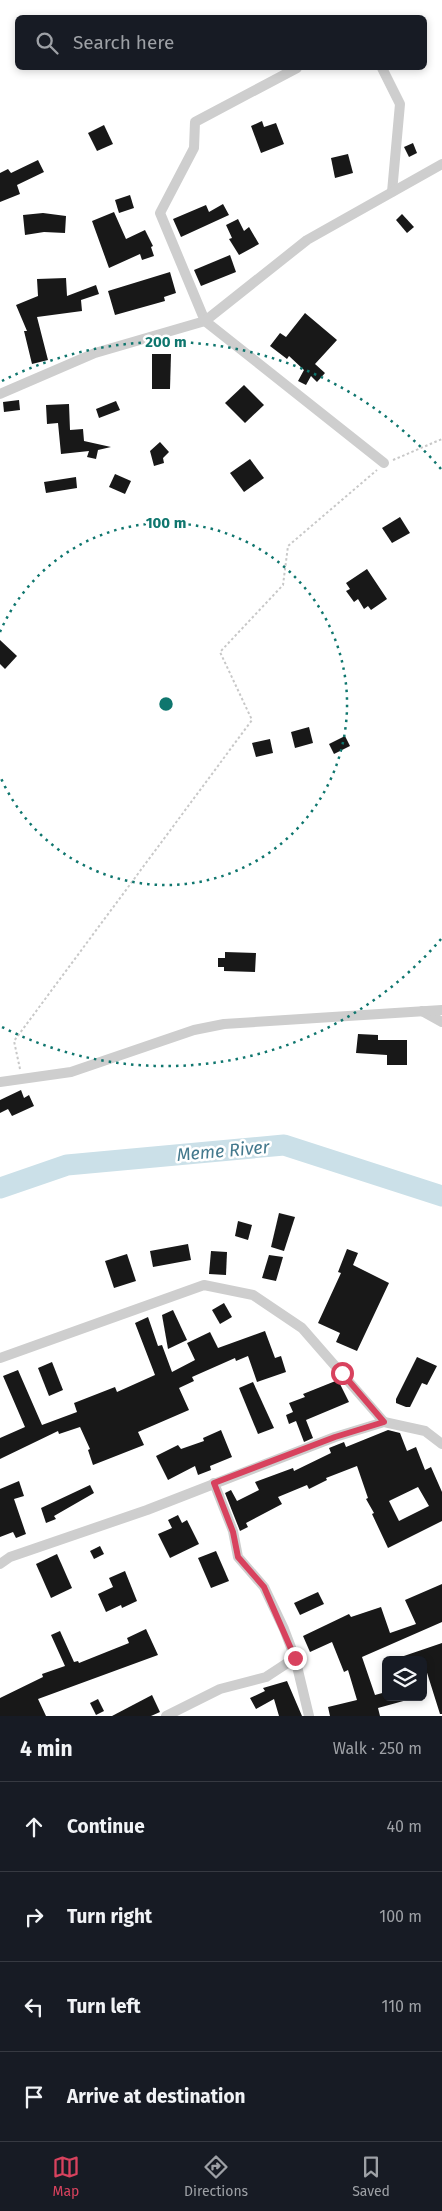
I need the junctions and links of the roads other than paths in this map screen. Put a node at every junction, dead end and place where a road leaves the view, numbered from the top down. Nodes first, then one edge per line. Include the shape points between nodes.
1 (293, 70) edge
2 (383, 70) edge
3 (442, 164) edge
4 (392, 192) junction
5 (205, 321) junction
6 (0, 394) edge
7 (384, 463) road end
8 (442, 1010) edge
9 (421, 1011) junction
10 (442, 1022) edge
11 (0, 1082) edge
12 (0, 1358) edge
13 (384, 1422) junction
14 (442, 1444) edge
15 (214, 1483) junction
16 (5, 1558) edge
17 (0, 1564) edge
18 (295, 1658) junction
19 (166, 1716) edge
20 (309, 1716) edge

1 - 5 street via 195,122 194,148 160,213
2 - 4 street via 400,104
3 - 4 street
4 - 5 street via 307,240
5 - 6 street via 95,353
5 - 7 street
8 - 9 street
9 - 10 street
9 - 11 street via 224,1024 194,1030 71,1072
12 - 13 street via 204,1285 253,1295 302,1328
13 - 14 street via 425,1431
13 - 15 street
15 - 16 street via 147,1510
15 - 18 street via 233,1532 238,1557 264,1587
16 - 17 street
18 - 19 street via 266,1677 220,1689
18 - 20 street

